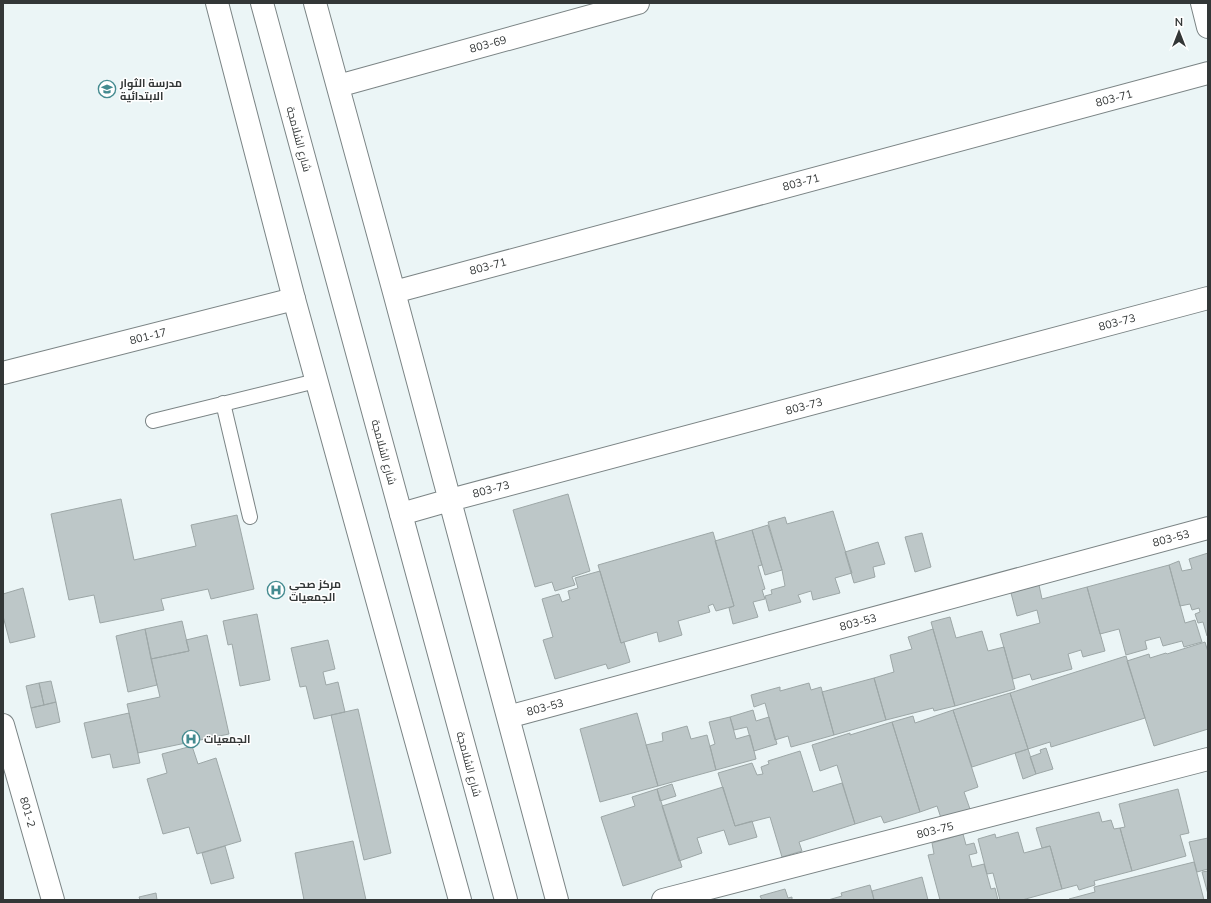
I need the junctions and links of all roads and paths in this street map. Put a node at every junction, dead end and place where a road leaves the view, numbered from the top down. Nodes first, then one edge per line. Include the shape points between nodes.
1 (217, 3) edge
2 (262, 3) edge
3 (315, 3) edge
4 (638, 3) edge
5 (1202, 3) edge
6 (1208, 27) edge
7 (1208, 73) edge
8 (338, 86) junction
9 (394, 292) junction
10 (1208, 298) edge
11 (294, 299) junction
12 (3, 373) edge
13 (316, 380) junction
14 (223, 403) junction
15 (153, 421) dead end
16 (450, 500) junction
17 (401, 514) junction
18 (250, 517) dead end
19 (1208, 528) edge
20 (508, 717) junction
21 (3, 725) edge
22 (1208, 759) edge
23 (53, 900) edge
24 (460, 900) edge
25 (506, 900) edge
26 (557, 900) edge
27 (663, 900) edge

1 - 11 street
2 - 17 street, شارع الشلامجة
3 - 8 street
4 - 8 street, 803-69
5 - 6 street
7 - 9 street, 803-71
8 - 9 street
9 - 16 street
10 - 16 street, 803-73
11 - 12 street, 801-17
11 - 13 street
13 - 14 lane
13 - 24 street
14 - 15 lane
14 - 18 lane
16 - 17 street, 803-73
16 - 20 street
17 - 25 street, شارع الشلامجة
19 - 20 street, 803-53
20 - 26 street
21 - 23 street, 801-2
22 - 27 street, 803-75

